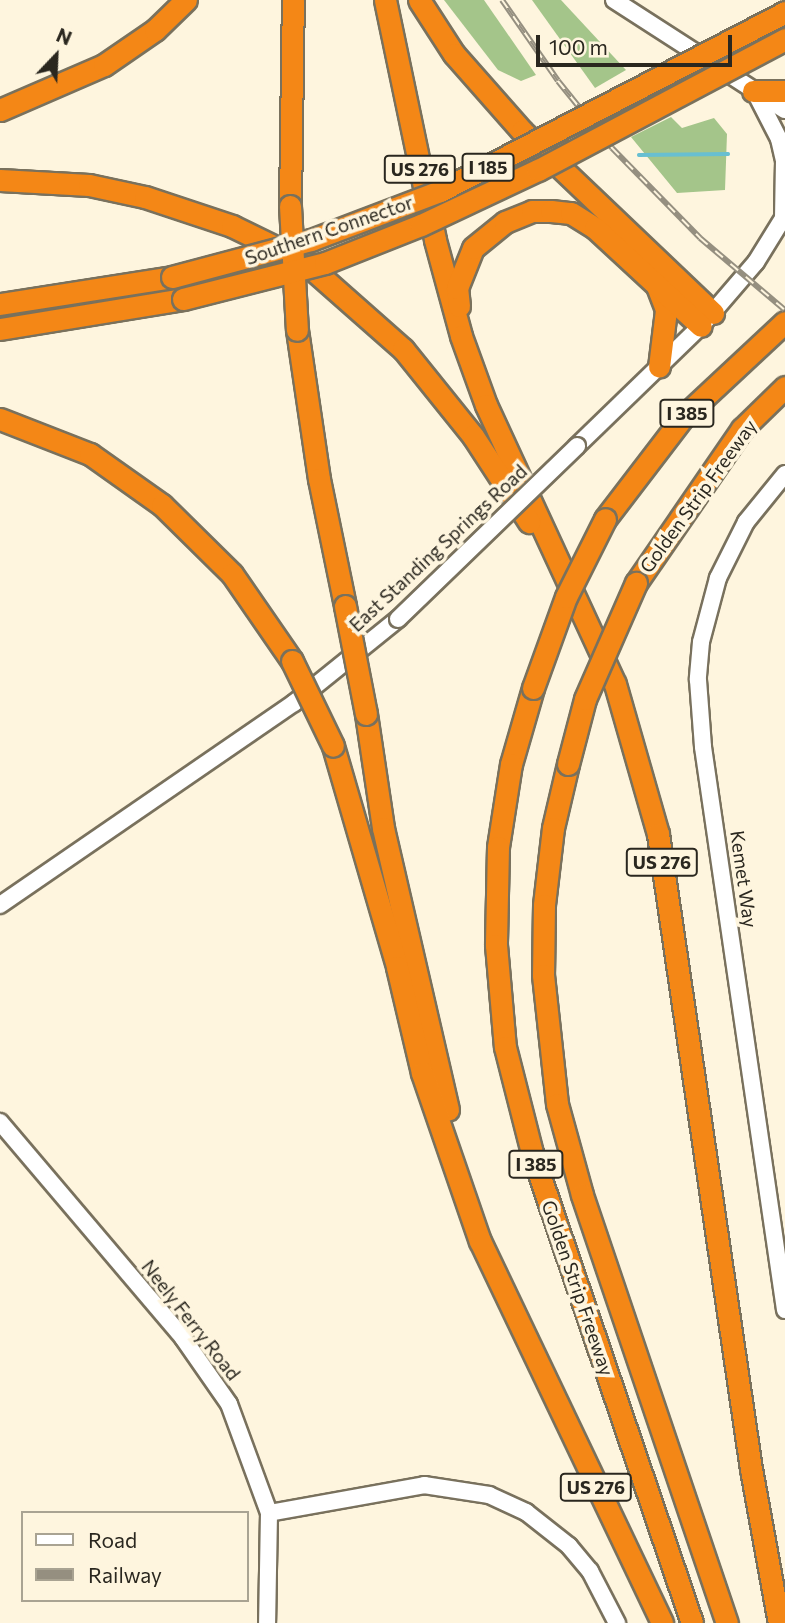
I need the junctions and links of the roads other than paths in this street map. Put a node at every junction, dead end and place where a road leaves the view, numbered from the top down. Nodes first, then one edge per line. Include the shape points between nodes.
1 (186, 0) edge
2 (293, 0) edge
3 (385, 0) edge
4 (419, 0) edge
5 (614, 0) edge
6 (785, 12) edge
7 (785, 39) edge
8 (44, 91) junction
9 (753, 91) junction
10 (785, 91) edge
11 (0, 102) edge
12 (0, 110) edge
13 (785, 110) edge
14 (0, 180) edge
15 (784, 217) edge
16 (656, 284) junction
17 (0, 304) edge
18 (707, 319) junction
19 (785, 322) edge
20 (0, 329) edge
21 (461, 336) junction
22 (659, 367) junction
23 (785, 387) edge
24 (0, 419) edge
25 (0, 433) edge
26 (785, 474) edge
27 (203, 546) junction
28 (565, 576) junction
29 (0, 905) edge
30 (0, 1122) edge
31 (480, 1241) junction
32 (785, 1310) edge
33 (269, 1513) junction
34 (267, 1623) edge
35 (617, 1623) edge
36 (662, 1623) edge
37 (692, 1623) edge
38 (727, 1623) edge
39 (779, 1623) edge

1 - 8 highway via 155,30 104,65
2 - 31 highway, US 276, bridge via 290,206 297,330 319,479 366,714 383,828
3 - 21 highway, US 276 via 435,240
4 - 18 highway via 454,54 522,131
5 - 9 street
6 - 17 highway, Southern Connector / I 185, bridge via 440,191 311,240 172,277
7 - 20 highway, Southern Connector / I 185, bridge via 538,170 421,225 325,263 183,299
8 - 11 highway
8 - 12 highway
9 - 10 highway
9 - 13 street
9 - 15 street via 763,104 784,161
14 - 28 highway via 78,184 145,197 232,226 302,261 403,349 472,436
15 - 18 street, East Standing Springs Road via 751,269
16 - 18 highway
16 - 21 highway via 595,228 571,213 532,211 505,222 473,248 457,288
16 - 22 highway via 666,310
18 - 22 street, East Standing Springs Road
19 - 37 highway, Golden Strip Freeway / I 385, bridge via 683,417 606,520 566,597 533,688 511,764 498,848 496,945 505,1047 531,1153
21 - 28 highway, US 276 via 486,405
22 - 29 street, East Standing Springs Road, bridge via 398,619 294,703
23 - 38 highway, Golden Strip Freeway / I 385, bridge via 742,429 636,583 585,699 553,828 544,905 543,975 557,1104 582,1195
24 - 27 highway via 90,454 162,505
25 - 27 highway via 55,453 110,481
26 - 32 street, Kemet Way via 746,522 722,567 707,612 698,680 703,747
27 - 31 highway, bridge via 232,574 292,661 333,746 422,1073
28 - 39 highway, US 276 via 615,684 657,834 751,1469
30 - 33 street, Neely Ferry Road via 209,1372 247,1443
31 - 36 highway, US 276
33 - 34 street, Neely Ferry Road
33 - 35 street via 424,1485 489,1495 542,1522 569,1545 590,1571

